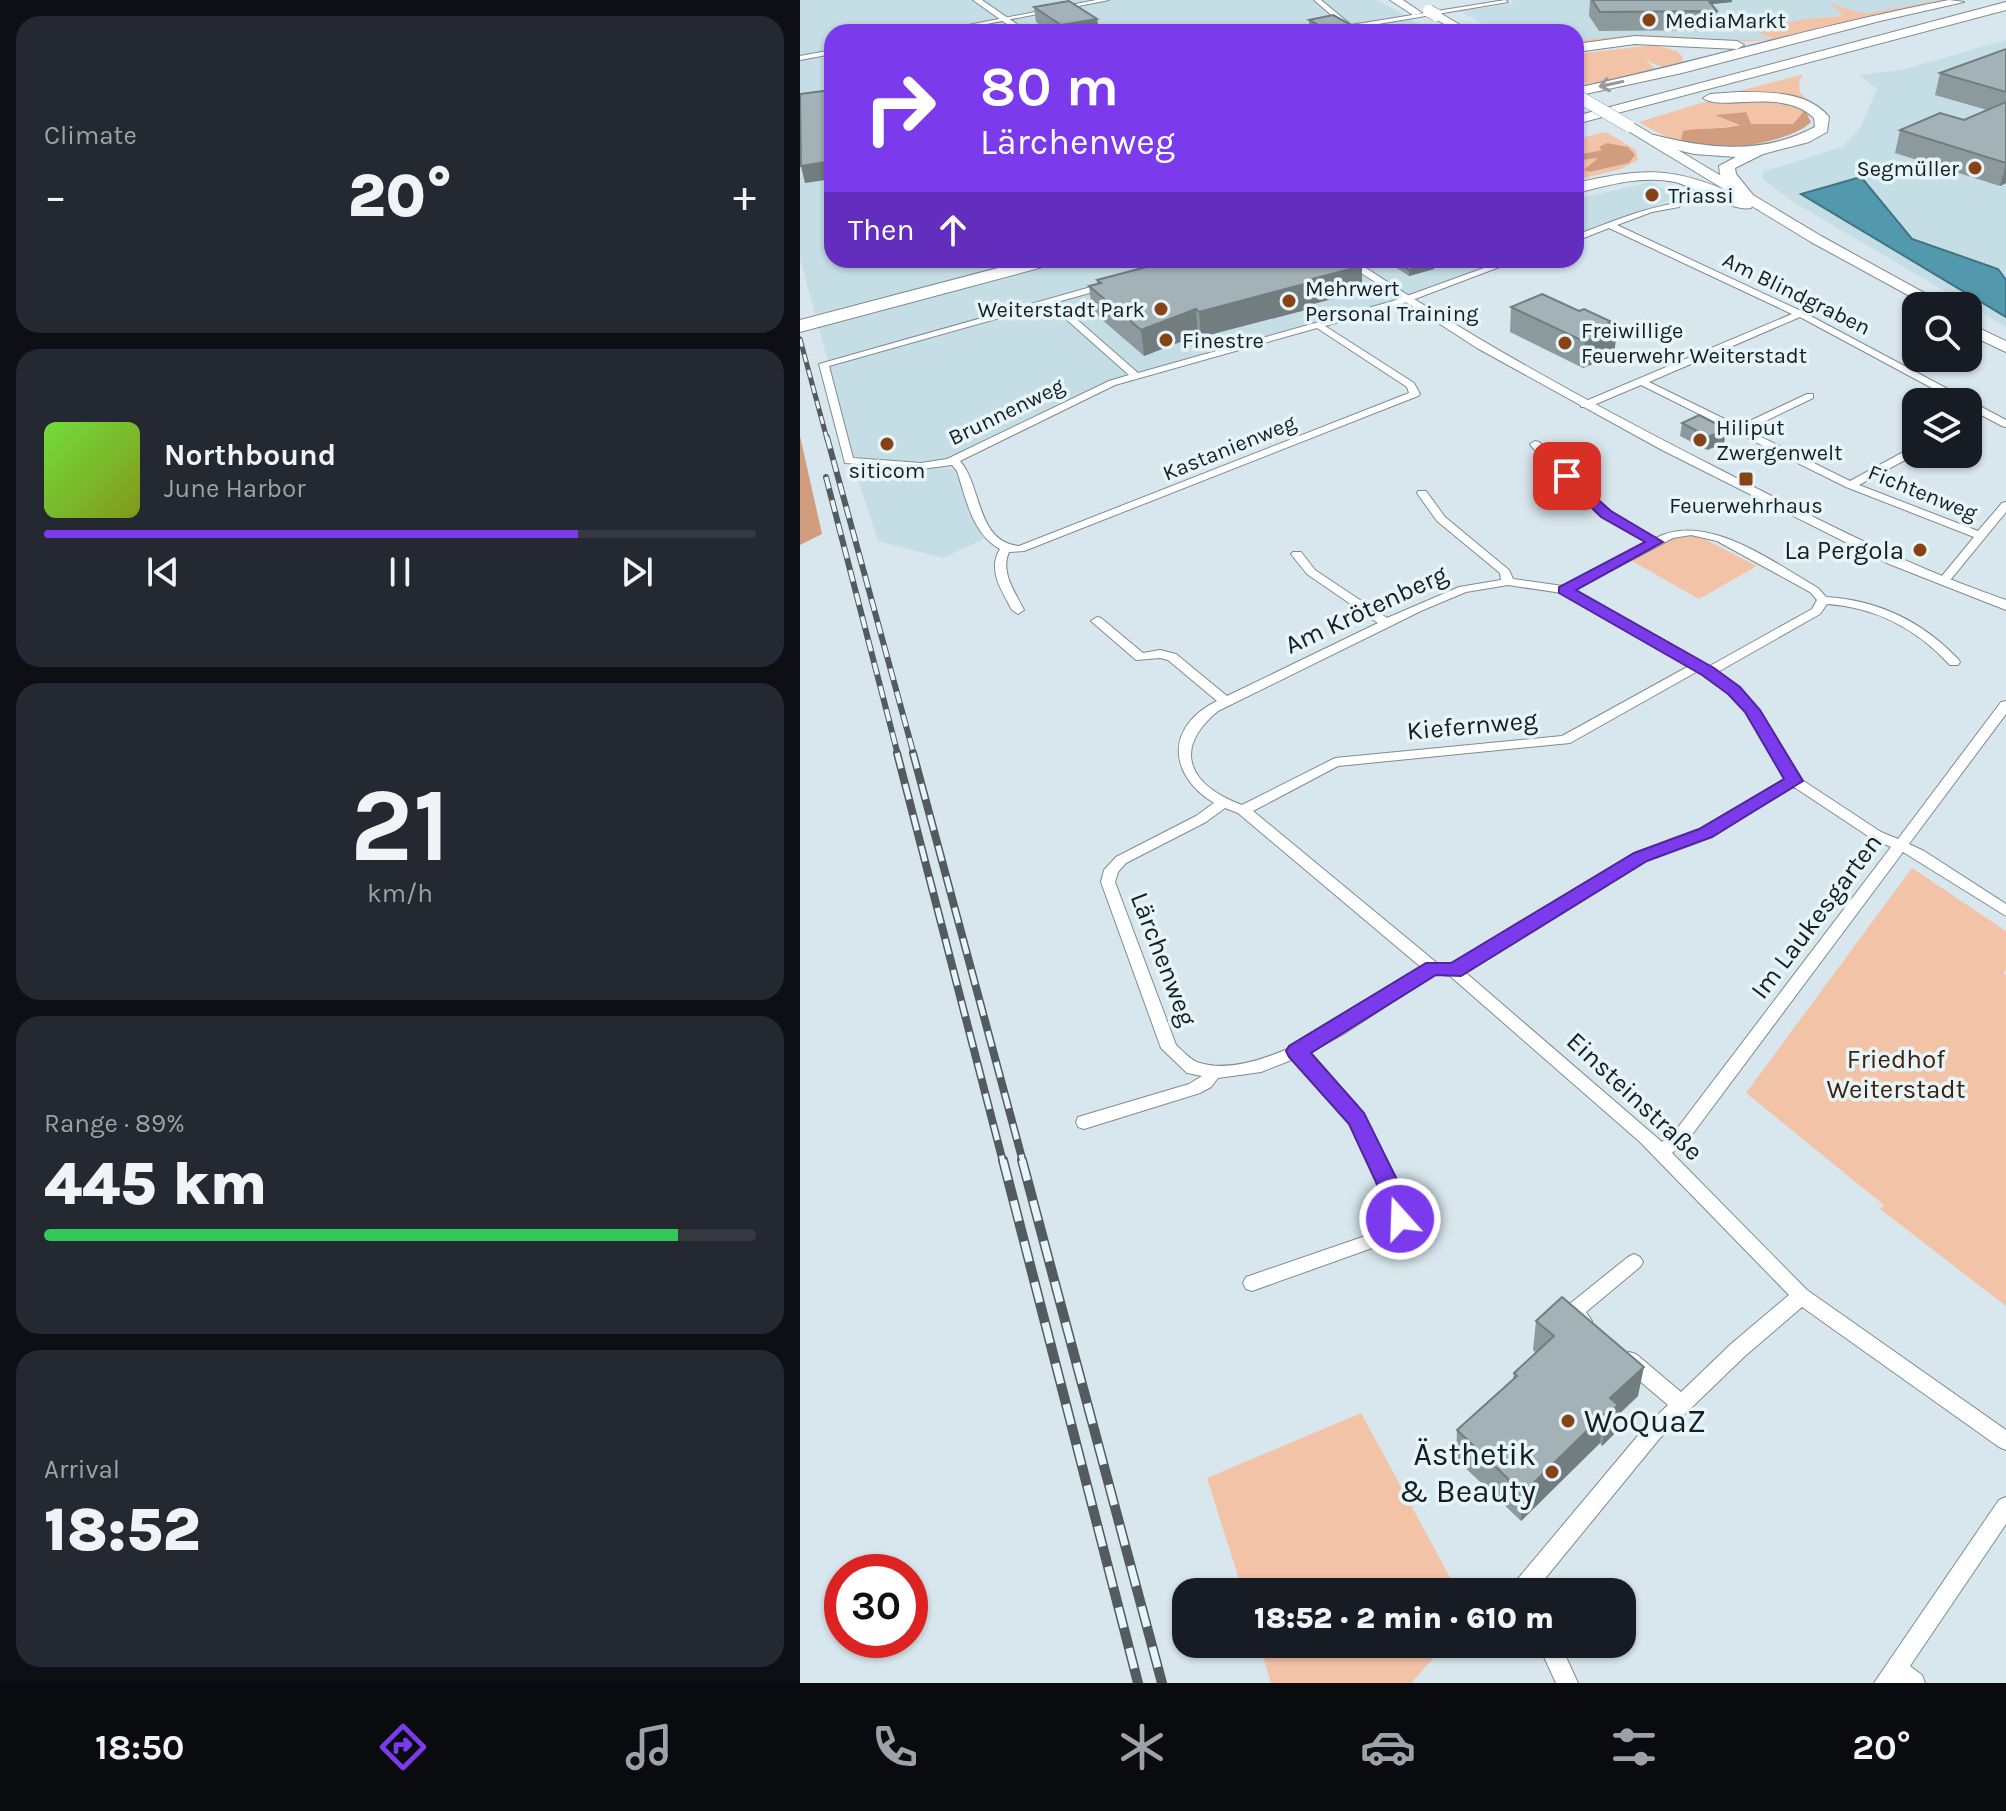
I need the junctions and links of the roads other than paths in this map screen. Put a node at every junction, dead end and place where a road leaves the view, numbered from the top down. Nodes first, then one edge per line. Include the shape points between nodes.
1 (977, 0) edge
2 (1106, 0) edge
3 (1317, 0) edge
4 (1395, 0) edge
5 (1410, 0) edge
6 (1502, 0) edge
7 (1971, 0) edge
8 (1986, 0) edge
9 (2003, 6) edge
10 (1430, 13) junction
11 (1005, 19) junction
12 (978, 24) edge
13 (1012, 24) edge
14 (1345, 24) edge
15 (1366, 24) edge
16 (1442, 24) edge
17 (1451, 24) edge
18 (1809, 35) junction
19 (1584, 49) edge
20 (1584, 49) edge
21 (824, 54) edge
22 (800, 58) edge
23 (1842, 60) junction
24 (1646, 76) junction
25 (1584, 91) edge
26 (1584, 99) edge
27 (1698, 100) junction
28 (1584, 105) edge
29 (1584, 112) edge
30 (1584, 118) edge
31 (1630, 132) junction
32 (1584, 133) edge
33 (1648, 150) junction
34 (1584, 184) edge
35 (1584, 184) edge
36 (1745, 200) junction
37 (1676, 205) dead end
38 (1609, 225) junction
39 (1584, 235) edge
40 (967, 268) edge
41 (1018, 268) edge
42 (1359, 268) edge
43 (1492, 268) edge
44 (1110, 284) edge
45 (1903, 292) edge
46 (1914, 292) edge
47 (1405, 300) junction
48 (1051, 301) junction
49 (800, 311) edge
50 (822, 313) junction
51 (1800, 314) junction
52 (1318, 325) junction
53 (800, 326) edge
54 (1982, 327) edge
55 (1982, 335) edge
56 (2006, 338) edge
57 (2006, 347) edge
58 (1135, 375) junction
59 (1642, 382) junction
60 (1938, 388) edge
61 (1810, 396) dead end
62 (1585, 405) junction
63 (1982, 411) edge
64 (2006, 424) edge
65 (1738, 430) junction
66 (1535, 444) dead end
67 (1902, 457) edge
68 (954, 461) junction
69 (1850, 485) junction
70 (1422, 493) dead end
71 (2006, 505) edge
72 (1980, 536) junction
73 (1656, 542) junction
74 (1005, 549) junction
75 (1297, 554) dead end
76 (1508, 582) junction
77 (1943, 582) junction
78 (1565, 590) junction
79 (1823, 600) junction
80 (2006, 605) edge
81 (1018, 610) dead end
82 (1097, 621) dead end
83 (1386, 623) junction
84 (1954, 662) dead end
85 (1703, 669) junction
86 (1226, 702) junction
87 (2006, 705) edge
88 (1794, 781) junction
89 (1221, 804) junction
90 (1243, 810) junction
91 (1901, 845) junction
92 (2006, 911) edge
93 (1433, 968) junction
94 (1454, 971) junction
95 (1297, 1051) junction
96 (1212, 1075) junction
97 (1084, 1122) dead end
98 (1662, 1152) junction
99 (1634, 1262) dead end
100 (1252, 1283) dead end
101 (1801, 1296) junction
102 (1681, 1404) junction
103 (2006, 1441) edge
104 (2006, 1507) edge
105 (1531, 1578) edge
106 (1555, 1658) edge
107 (1890, 1676) edge
108 (1567, 1683) edge
109 (1914, 1683) edge

1 - 11 street
2 - 11 street
3 - 14 street
4 - 10 main road
5 - 10 main road
6 - 10 street
7 - 18 highway
8 - 28 highway
9 - 23 highway via 1955,29
9 - 30 highway
10 - 15 street
10 - 16 main road
10 - 17 main road
11 - 12 street
11 - 13 street
18 - 19 highway via 1752,44 1635,40
18 - 24 highway
20 - 24 highway via 1646,43 1673,46 1690,55 1684,65
21 - 22 street
23 - 27 highway
23 - 36 highway via 1804,81 1810,97 1832,117 1830,131 1808,143 1731,163 1726,170
24 -> 25 highway
26 - 31 main road, bridge
27 - 32 highway
27 - 33 highway via 1776,97 1807,106 1824,123 1800,140 1737,152
29 - 31 main road via 1615,130
31 - 33 highway
31 - 36 main road
33 - 35 highway via 1628,170
33 - 36 main road
34 - 36 highway via 1662,174
36 - 45 main road
36 - 46 main road
37 - 38 street
38 - 39 street
38 - 51 street, Am Blindgraben
40 - 50 highway
41 - 50 highway
42 - 47 street
43 - 47 street, Brunnenweg
44 - 48 street
47 - 52 street, Brunnenweg
47 - 62 street
48 - 58 street
48 - 68 street, Brunnenweg via 824,364 849,461 929,466
49 - 50 highway
50 - 53 highway
51 - 59 street
51 - 60 street, Am Blindgraben
52 - 58 street, Brunnenweg
52 - 74 street, Kastanienweg via 1411,385 1415,394 1033,546
54 - 56 main road
55 - 57 main road
58 - 68 street, Brunnenweg
59 - 62 street
59 - 65 street, Fichtenweg
61 - 65 street
62 - 77 street via 1770,501
63 - 64 street, Am Blindgraben
65 - 69 street, Fichtenweg
66 - 73 street via 1606,514
67 - 69 street, Fichtenweg
68 - 74 street via 988,539
69 - 72 street, Fichtenweg
70 - 76 street via 1437,516 1505,572
71 - 72 street
72 - 77 street
73 - 78 street
73 - 79 street via 1679,533 1711,534 1814,590
74 - 81 street via 1000,568
75 - 83 street via 1311,572
76 - 78 street, Am Krötenberg
76 - 83 street, Am Krötenberg via 1463,589
77 - 80 street
78 - 85 street
79 - 84 street via 1876,610 1933,640
79 - 85 street, Kiefernweg via 1816,611
82 - 86 street via 1140,657 1172,657
83 - 86 street, Am Krötenberg
85 - 88 street via 1747,704
85 - 90 street, Kiefernweg via 1565,740 1341,761
86 - 89 street, Am Krötenberg via 1194,724 1182,751 1189,772
87 - 91 street, Im Laukesgarten
88 - 91 street via 1871,832
88 - 94 street via 1706,833 1641,857
89 - 90 street
89 - 96 street, Lärchenweg via 1121,860 1108,882 1169,1048 1186,1066
90 - 93 street
91 - 92 street
91 - 98 street, Im Laukesgarten via 1682,1135
93 - 94 street
93 - 95 street
94 - 98 street, Einsteinstraße
95 - 96 street
95 - 100 street via 1357,1119 1400,1219 1383,1237
96 - 97 street via 1194,1089
98 - 101 street, Einsteinstraße
99 - 102 street via 1573,1312
101 - 102 street
101 - 103 street, Einsteinstraße
102 - 105 street
104 - 107 street
106 - 108 street
107 - 109 street

